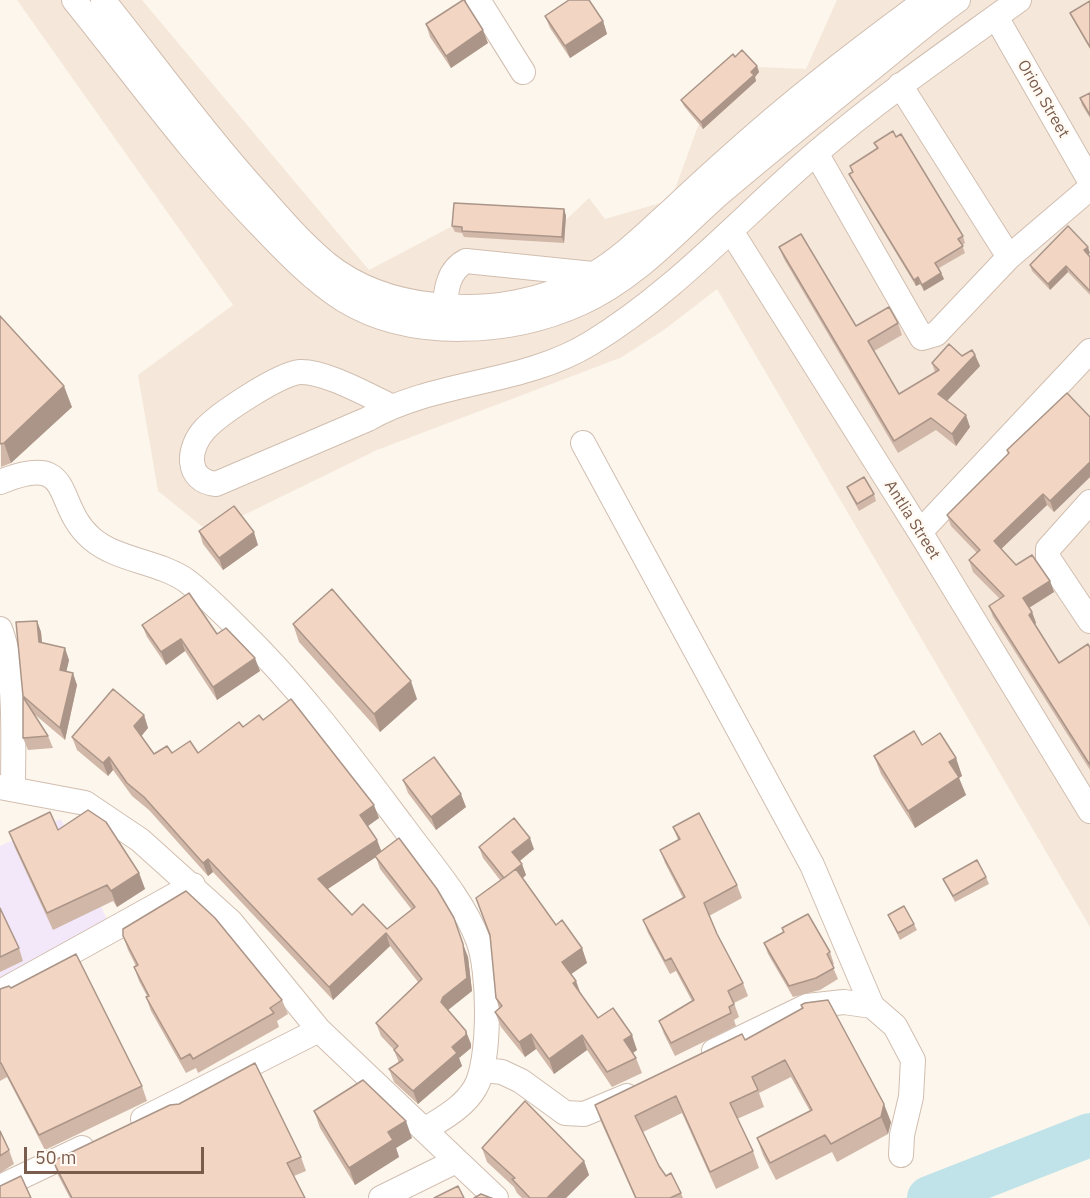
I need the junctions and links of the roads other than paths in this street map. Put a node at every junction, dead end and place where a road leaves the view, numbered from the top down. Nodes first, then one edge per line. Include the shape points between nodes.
1 (74, 0) edge
2 (103, 0) edge
3 (478, 0) edge
4 (926, 0) edge
5 (958, 0) edge
6 (1019, 0) edge
7 (996, 17) junction
8 (523, 72) dead end
9 (900, 85) junction
10 (816, 153) junction
11 (1090, 181) edge
12 (1090, 188) edge
13 (731, 231) junction
14 (297, 250) junction
15 (1009, 256) junction
16 (599, 282) junction
17 (445, 306) junction
18 (442, 330) junction
19 (1090, 351) edge
20 (391, 406) junction
21 (583, 443) dead end
22 (0, 482) edge
23 (1090, 502) edge
24 (920, 532) junction
25 (1090, 621) edge
26 (0, 629) edge
27 (7, 788) edge
28 (1090, 812) edge
29 (193, 885) junction
30 (0, 992) edge
31 (872, 1006) junction
32 (319, 1030) junction
33 (690, 1064) edge
34 (484, 1070) junction
35 (648, 1086) edge
36 (426, 1129) junction
37 (901, 1155) dead end
38 (456, 1161) junction
39 (0, 1187) edge
40 (381, 1198) edge
41 (496, 1198) edge

1 - 14 street via 221,183
2 - 14 street
3 - 8 street
4 - 16 street via 774,118 640,238
5 - 16 street via 792,132 636,268
6 - 7 street
7 - 9 street
7 - 11 street, Orion Street
9 - 10 street
9 - 15 street
10 - 13 street
10 - 15 street via 922,338 936,333
12 - 15 street
13 - 20 street via 662,292 588,345 517,374
13 - 24 street, Antlia Street
14 - 17 street via 351,280 412,303
14 - 18 street via 345,300 396,322
16 - 17 street via 496,305
16 - 17 street via 466,261 452,271
16 - 18 street via 579,304 520,322
17 - 18 street
19 - 24 street
20 - 20 street via 216,484 204,483 196,477 192,464 194,449 205,429 286,375 302,372 328,378
21 - 31 street via 812,865
22 - 34 street via 34,470 52,477 92,539 186,580 272,661 322,718 443,881 478,940 487,994
23 - 25 street via 1048,549 1048,558
24 - 28 street, Antlia Street
26 - 27 street via 13,718
27 - 29 street via 85,803 140,840
29 - 30 street
29 - 32 street via 231,922
31 - 33 street via 844,1002 807,1006
31 - 37 street via 895,1026 913,1060
32 - 36 street
32 - 39 street
34 - 35 street via 502,1072 521,1081 566,1113 584,1114
34 - 36 street via 474,1090 458,1108
36 - 38 street
38 - 40 street
38 - 41 street

